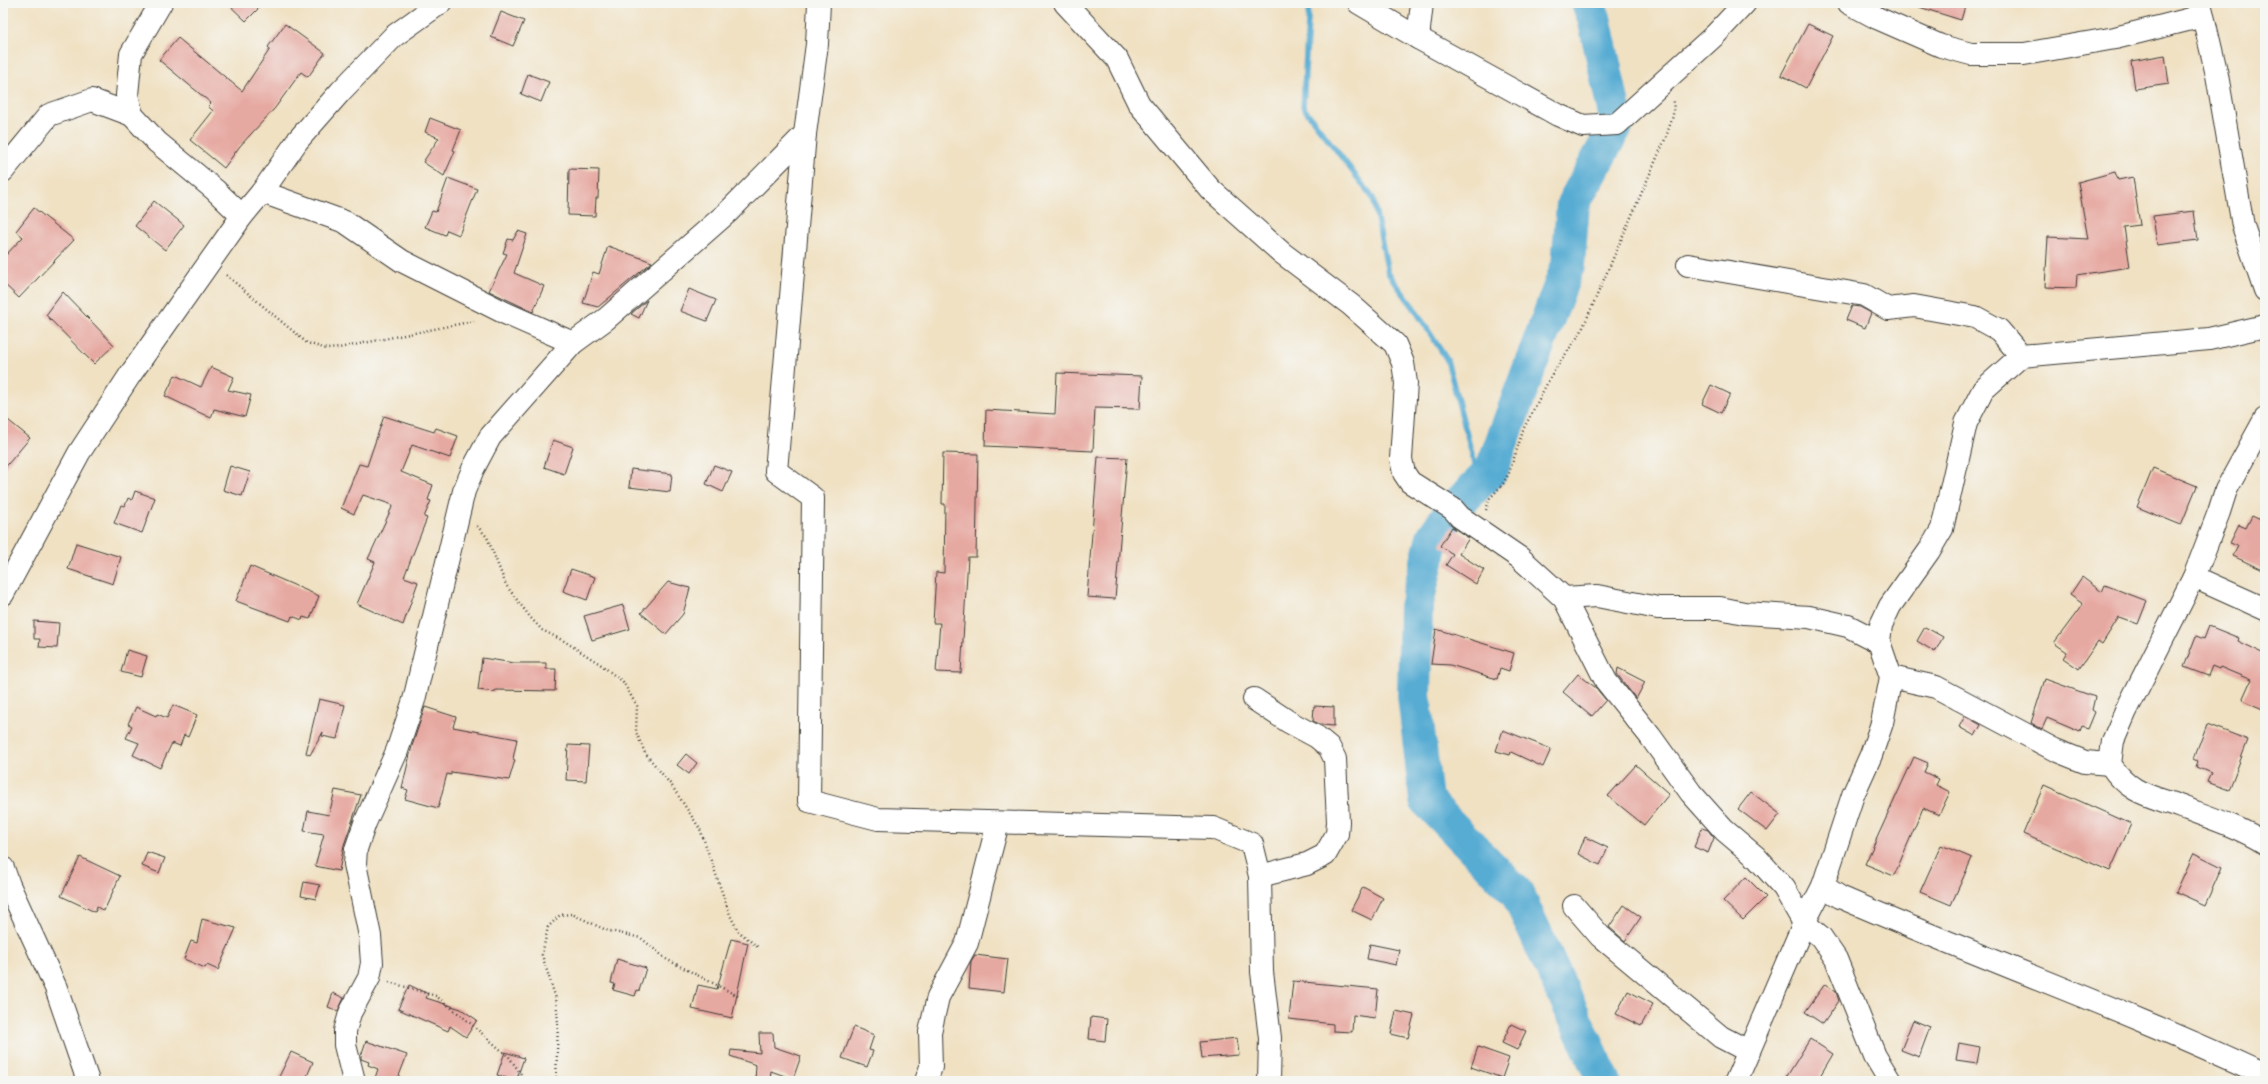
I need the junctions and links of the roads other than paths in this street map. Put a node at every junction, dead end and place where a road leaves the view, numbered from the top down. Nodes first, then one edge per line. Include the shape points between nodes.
1 (440, 3) edge
2 (819, 3) edge
3 (1065, 3) edge
4 (1360, 3) edge
5 (1422, 3) edge
6 (1745, 3) edge
7 (1849, 3) edge
8 (159, 4) edge
9 (2201, 10) edge
10 (1418, 38) junction
11 (132, 115) junction
12 (805, 134) junction
13 (3, 171) edge
14 (262, 192) junction
15 (242, 216) junction
16 (1688, 265) dead end
17 (2265, 290) edge
18 (2265, 326) edge
19 (573, 343) junction
20 (2021, 356) junction
21 (2265, 419) edge
22 (2194, 577) junction
23 (3, 592) edge
24 (1564, 598) junction
25 (2265, 609) edge
26 (1879, 642) junction
27 (1890, 677) junction
28 (1254, 699) dead end
29 (2110, 764) junction
30 (998, 823) junction
31 (2265, 843) edge
32 (3, 868) edge
33 (1260, 876) junction
34 (1823, 886) junction
35 (1574, 906) dead end
36 (1804, 923) junction
37 (1748, 1051) junction
38 (2265, 1074) edge
39 (88, 1081) edge
40 (354, 1081) edge
41 (926, 1081) edge
42 (1269, 1081) edge
43 (1736, 1081) edge
44 (1890, 1081) edge

1 - 14 street via 394,36 342,91 298,140
2 - 12 street via 817,44
3 - 24 street via 1117,58 1140,104 1210,189 1282,253 1351,305 1395,344 1403,363 1406,383 1401,459 1404,473 1410,482 1520,558
4 - 10 street
5 - 10 street
6 - 10 street via 1715,35 1617,124 1584,126 1558,115
7 - 9 street via 1941,46 1971,54 2024,54 2115,38
8 - 11 street via 131,54 127,95
9 - 17 street via 2217,75 2243,226
11 - 13 street via 92,100 49,114
11 - 15 street via 157,142
12 - 19 street via 728,212 606,319
12 - 30 street via 776,471 813,498 809,801 878,819
14 - 15 street
14 - 19 street via 345,222 396,258 505,313
15 - 23 street via 130,375 79,453
16 - 20 street via 1864,295 1888,309 1914,306 1975,317 1999,330
18 - 20 street via 2209,338
19 - 40 street via 490,437 473,469 461,507 414,700 397,751 356,849 355,864 370,936 372,963 369,978 350,1013 345,1031 345,1045
20 - 26 street via 1982,390 1966,424 1942,529 1890,606 1881,624
21 - 22 street via 2226,490
22 - 25 street
22 - 29 street via 2126,711 2113,741
24 - 26 street via 1597,596 1658,608 1720,608 1744,613 1809,616 1848,626
24 - 36 street via 1606,681 1691,793 1724,830 1756,857 1784,888
26 - 27 street
27 - 29 street via 1936,687 2055,750 2085,762
27 - 34 street via 1882,723 1853,796
28 - 33 street via 1289,722 1317,736 1329,746 1335,758 1337,795 1337,834 1325,855 1306,864
29 - 31 street via 2120,779 2142,794 2243,830
30 - 33 street via 1212,828 1252,844
30 - 41 street via 967,943 938,997 930,1032 931,1067
32 - 39 street via 56,988
33 - 42 street via 1262,972 1270,1038
34 - 36 street
34 - 38 street via 1840,897 1962,950 2056,986
35 - 37 street via 1606,941 1721,1037
36 - 37 street
36 - 44 street via 1821,937 1836,959 1875,1056
37 - 43 street

